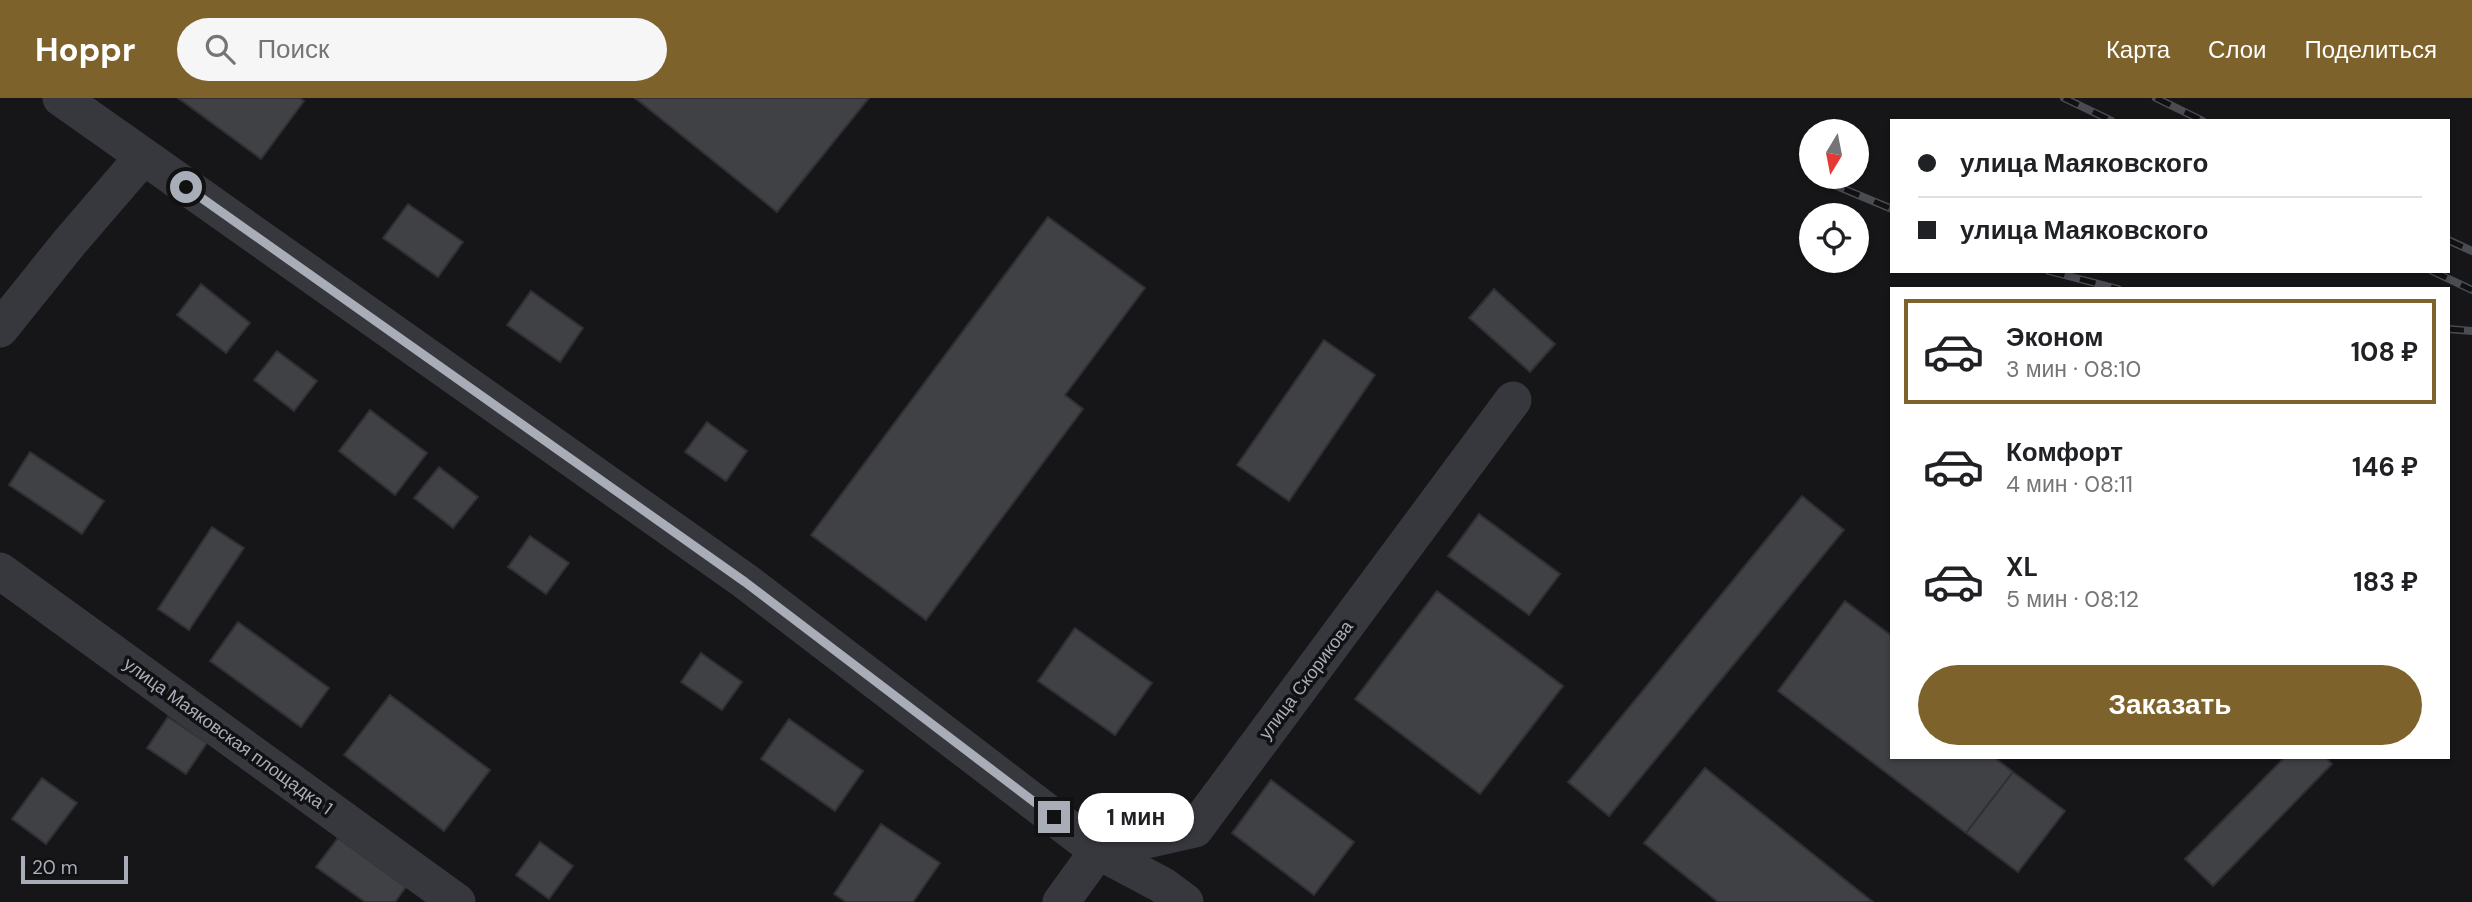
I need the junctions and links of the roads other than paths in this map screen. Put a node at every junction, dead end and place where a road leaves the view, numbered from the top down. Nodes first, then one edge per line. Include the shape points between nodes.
1 (61, 98) edge
2 (143, 157) junction
3 (0, 329) edge
4 (1513, 400) dead end
5 (0, 571) edge
6 (1098, 851) junction
7 (457, 902) edge
8 (1061, 902) edge
9 (1185, 902) edge

1 - 2 street
2 - 3 street
2 - 6 street via 745,582
4 - 6 street, улица Скорикова via 1195,829
5 - 7 street, улица Маяковская площадка 1
6 - 8 street
6 - 9 street

